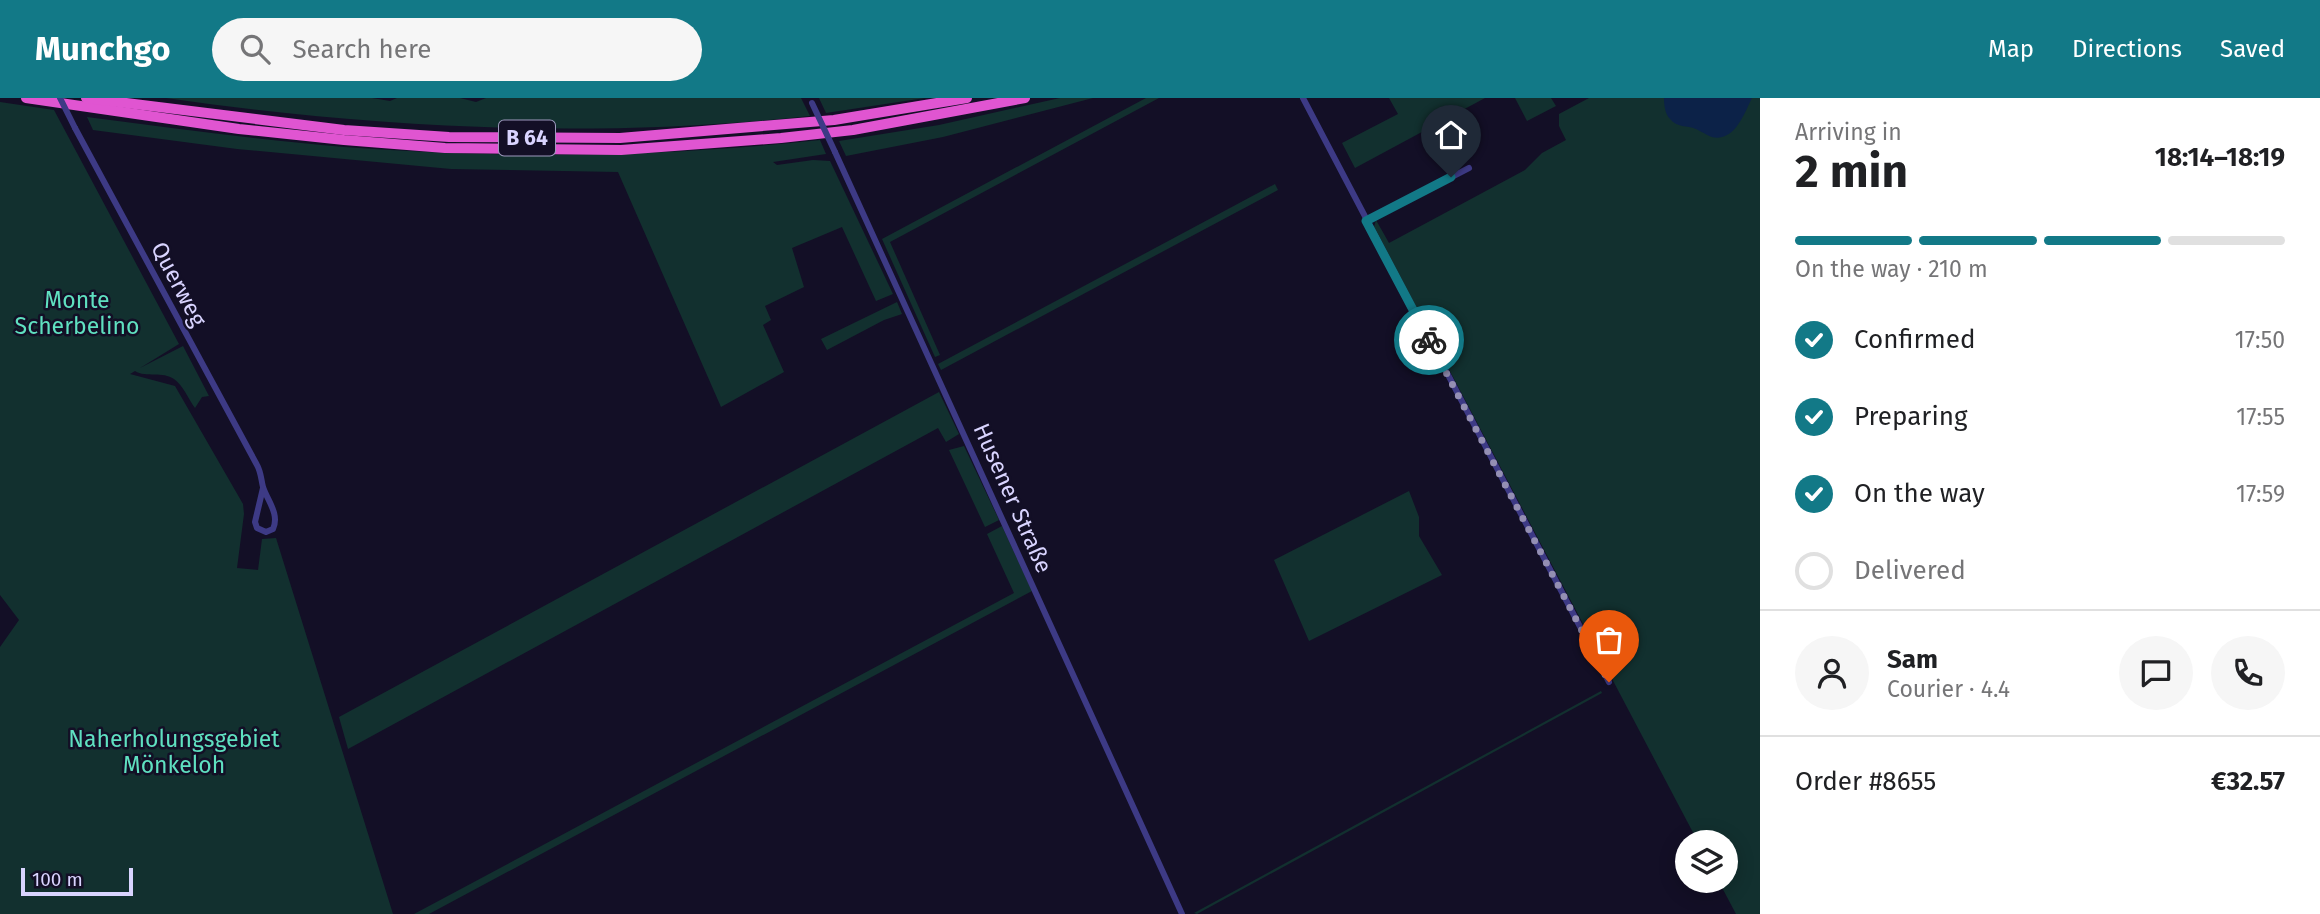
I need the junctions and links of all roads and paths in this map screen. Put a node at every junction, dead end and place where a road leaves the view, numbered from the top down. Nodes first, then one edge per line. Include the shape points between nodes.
1 (26, 98) edge
2 (60, 98) edge
3 (86, 98) edge
4 (967, 98) edge
5 (1025, 98) edge
6 (1303, 98) edge
7 (811, 100) edge
8 (1469, 167) dead end
9 (1366, 221) junction
10 (263, 488) junction
11 (1609, 682) dead end
12 (1182, 914) edge

1 - 5 highway, B 64 via 344,140 445,148 621,150 853,130
2 - 10 street, Querweg, bridge via 257,465
3 - 4 highway, B 64 via 344,130 449,137 620,138 785,126
6 - 9 street
7 - 12 street, Husener Straße, bridge
8 - 9 street
9 - 11 street
10 - 10 street, Querweg via 255,522 266,532 273,529 276,519

